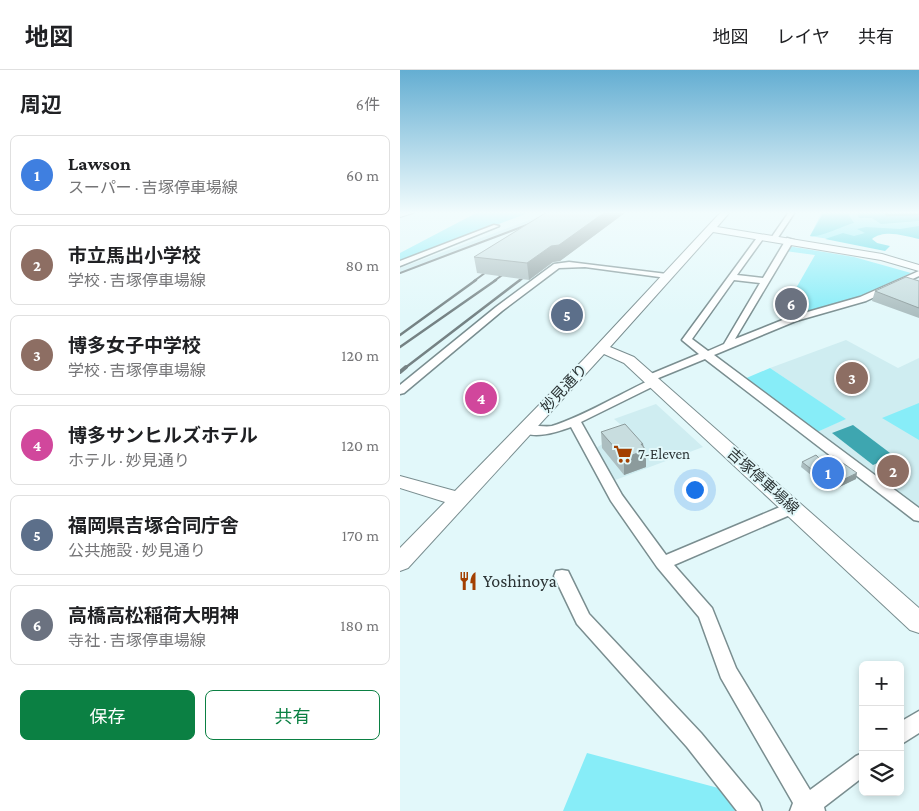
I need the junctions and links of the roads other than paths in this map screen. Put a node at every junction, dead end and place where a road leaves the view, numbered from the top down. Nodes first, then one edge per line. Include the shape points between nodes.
1 (444, 247) edge
2 (694, 247) edge
3 (754, 247) edge
4 (786, 247) edge
5 (826, 247) edge
6 (400, 264) edge
7 (919, 268) edge
8 (919, 273) edge
9 (667, 276) junction
10 (732, 277) junction
11 (764, 281) junction
12 (729, 346) junction
13 (601, 348) junction
14 (707, 356) junction
15 (652, 380) junction
16 (400, 391) edge
17 (574, 421) junction
18 (526, 429) junction
19 (400, 482) edge
20 (460, 499) junction
21 (792, 508) junction
22 (919, 516) edge
23 (400, 562) edge
24 (663, 563) junction
25 (562, 576) dead end
26 (919, 623) edge
27 (919, 721) edge
28 (904, 732) edge
29 (859, 766) edge
30 (807, 809) edge
31 (751, 811) edge

1 - 6 street
2 - 9 main road, 妙見通り
3 - 10 street
4 - 11 street
5 - 7 main road
8 - 12 street via 863,299 793,319
9 - 13 main road, 妙見通り
9 - 16 street via 585,265 557,266 499,308
10 - 11 street
10 - 14 street via 687,340
11 - 12 street
12 - 14 street
13 - 15 main road, 吉塚停車場線 via 629,360
13 - 18 main road, 妙見通り
14 - 15 street
14 - 22 street
15 - 17 street
15 - 21 main road, 吉塚停車場線
17 - 18 street via 542,432
17 - 24 street via 616,498
18 - 20 main road, 妙見通り
19 - 20 main road
20 - 23 main road, 妙見通り
21 - 24 street
21 - 26 main road, 吉塚停車場線
24 - 30 street via 706,613 728,672
25 - 31 street via 583,619 694,740
27 - 28 street
29 - 30 street

